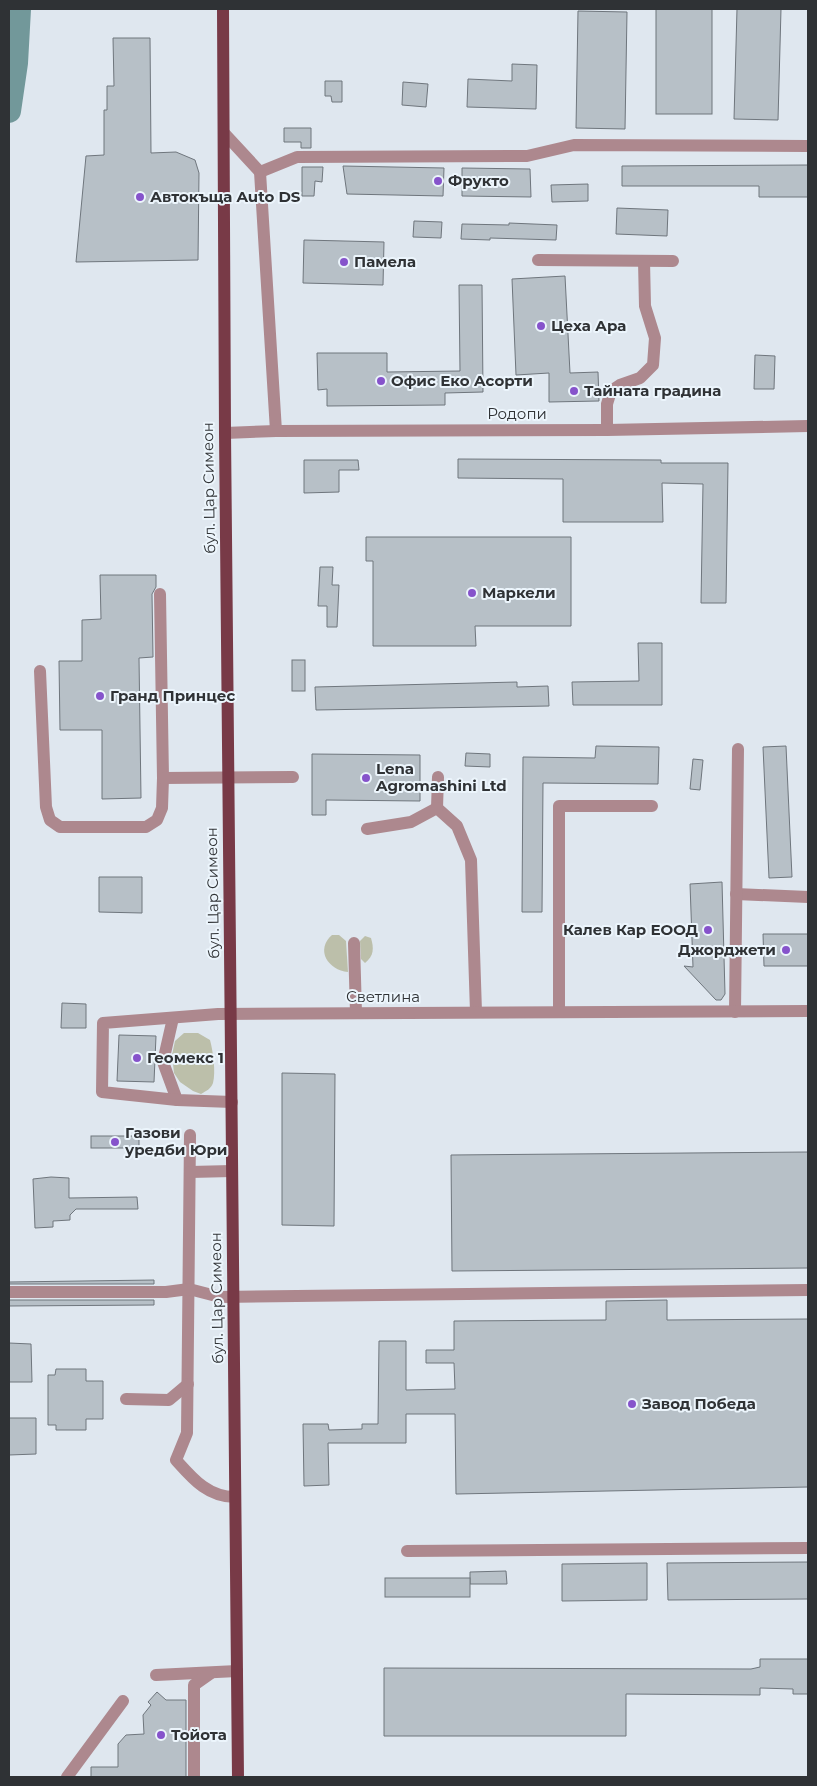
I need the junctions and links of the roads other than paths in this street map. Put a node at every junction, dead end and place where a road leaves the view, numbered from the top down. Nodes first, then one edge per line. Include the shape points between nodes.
1 (223, 9) edge
2 (224, 133) junction
3 (808, 146) edge
4 (260, 172) junction
5 (538, 260) dead end
6 (673, 261) dead end
7 (644, 262) junction
8 (808, 426) edge
9 (607, 430) junction
10 (276, 431) junction
11 (225, 433) junction
12 (160, 594) dead end
13 (40, 671) dead end
14 (738, 749) dead end
15 (293, 777) dead end
16 (438, 777) dead end
17 (164, 778) junction
18 (228, 779) junction
19 (652, 806) dead end
20 (437, 808) junction
21 (368, 829) dead end
22 (736, 894) junction
23 (808, 897) edge
24 (354, 943) dead end
25 (808, 1011) edge
26 (476, 1012) junction
27 (559, 1012) junction
28 (735, 1012) junction
29 (356, 1013) junction
30 (231, 1014) junction
31 (172, 1018) junction
32 (177, 1100) junction
33 (232, 1102) junction
34 (190, 1135) dead end
35 (232, 1171) junction
36 (190, 1172) junction
37 (188, 1289) junction
38 (808, 1290) edge
39 (9, 1292) edge
40 (234, 1297) junction
41 (188, 1384) junction
42 (126, 1399) dead end
43 (235, 1497) junction
44 (808, 1548) edge
45 (407, 1551) dead end
46 (237, 1671) junction
47 (210, 1673) junction
48 (156, 1675) dead end
49 (123, 1701) dead end
50 (67, 1777) edge
51 (194, 1777) edge
52 (238, 1777) edge

1 - 2 main road, бул. Цар Симеон
2 - 4 street
2 - 11 main road, бул. Цар Симеон
3 - 4 street via 574,145 527,156 297,158
4 - 10 street
5 - 7 street
6 - 7 street
7 - 9 street via 645,306 655,338 653,365 640,378 611,391 607,404
8 - 9 street, Родопи
9 - 10 street, Родопи
10 - 11 street, Родопи
11 - 18 main road, бул. Цар Симеон
12 - 17 street
13 - 17 street via 46,807 50,820 60,827 146,827 157,820 162,808
14 - 22 street
15 - 18 street
16 - 20 street
17 - 18 street
18 - 30 main road, бул. Цар Симеон
19 - 27 street via 559,806
20 - 21 street via 410,822
20 - 26 street via 456,826 471,860
22 - 23 street
22 - 28 street
24 - 29 street
25 - 28 street, Светлина
26 - 27 street, Светлина
26 - 29 street, Светлина
27 - 28 street, Светлина
29 - 30 street, Светлина
30 - 31 street, Светлина
30 - 33 main road, бул. Цар Симеон
31 - 32 street via 164,1062
31 - 32 street, Светлина via 103,1023 102,1092
32 - 33 street
33 - 35 main road, бул. Цар Симеон
34 - 36 street
35 - 36 street
35 - 40 main road, бул. Цар Симеон
36 - 37 street
37 - 39 street via 166,1292
37 - 40 street
37 - 41 street
38 - 40 street
40 - 43 main road, бул. Цар Симеон
41 - 42 street via 169,1400
41 - 43 street via 187,1432 176,1460 207,1489 222,1497
43 - 46 main road, бул. Цар Симеон
44 - 45 street
46 - 47 street
46 - 52 main road, бул. Цар Симеон
47 - 48 street
47 - 51 street via 194,1685
49 - 50 street

